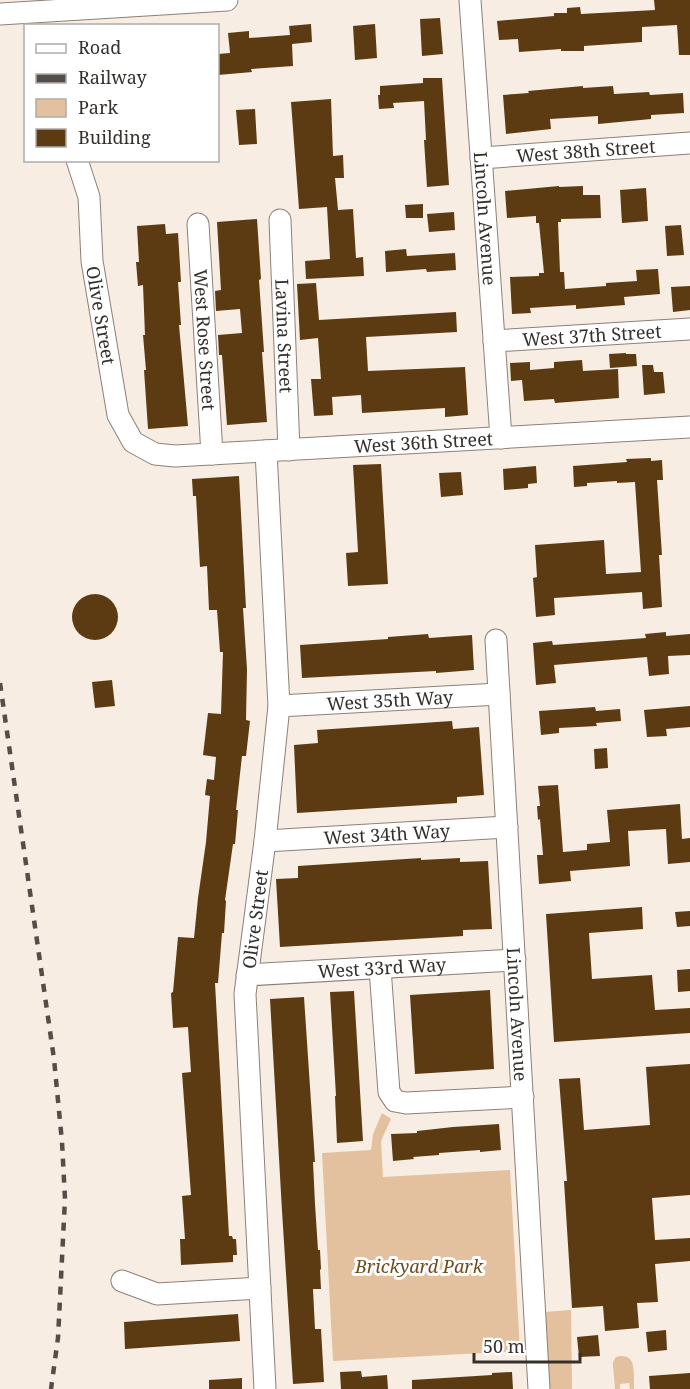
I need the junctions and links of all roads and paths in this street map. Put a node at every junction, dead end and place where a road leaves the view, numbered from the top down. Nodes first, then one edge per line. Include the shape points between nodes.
1 (227, 0) edge
2 (470, 0) edge
3 (0, 14) edge
4 (690, 143) edge
5 (481, 158) junction
6 (78, 162) edge
7 (280, 220) dead end
8 (198, 224) dead end
9 (690, 329) edge
10 (494, 341) junction
11 (690, 427) edge
12 (501, 438) junction
13 (289, 450) junction
14 (266, 451) junction
15 (155, 454) joint
16 (213, 454) junction
17 (496, 640) dead end
18 (499, 694) junction
19 (279, 706) junction
20 (507, 827) junction
21 (265, 841) junction
22 (515, 960) junction
23 (380, 968) junction
24 (247, 975) junction
25 (523, 1096) junction
26 (122, 1281) dead end
27 (260, 1288) junction
28 (265, 1389) edge
29 (539, 1389) edge

1 - 3 street
2 - 5 street, Lincoln Avenue
4 - 5 street, West 38th Street
5 - 10 street, Lincoln Avenue
6 - 15 street, Olive Street via 89,197 92,261 118,415 133,442
7 - 13 street, Lavina Street
8 - 16 street, West Rose Street
9 - 10 street, West 37th Street
10 - 12 street, Lincoln Avenue
11 - 12 street, West 36th Street
12 - 13 street, West 36th Street
13 - 14 street, West 36th Street
14 - 16 street, West 36th Street
14 - 19 street, Olive Street
15 - 16 street, West 36th Street
17 - 18 street, Lincoln Avenue
18 - 19 street, West 35th Way
18 - 20 street, Lincoln Avenue
19 - 21 street, Olive Street
20 - 21 street, West 34th Way
20 - 22 street, Lincoln Avenue
21 - 24 street, Olive Street
22 - 23 street, West 33rd Way
22 - 25 street, Lincoln Avenue
23 - 24 street, West 33rd Way
23 - 25 street via 389,1092 395,1101
24 - 27 street, Olive Street
25 - 29 street, Lincoln Avenue
26 - 27 street via 157,1294
27 - 28 street, Olive Street

